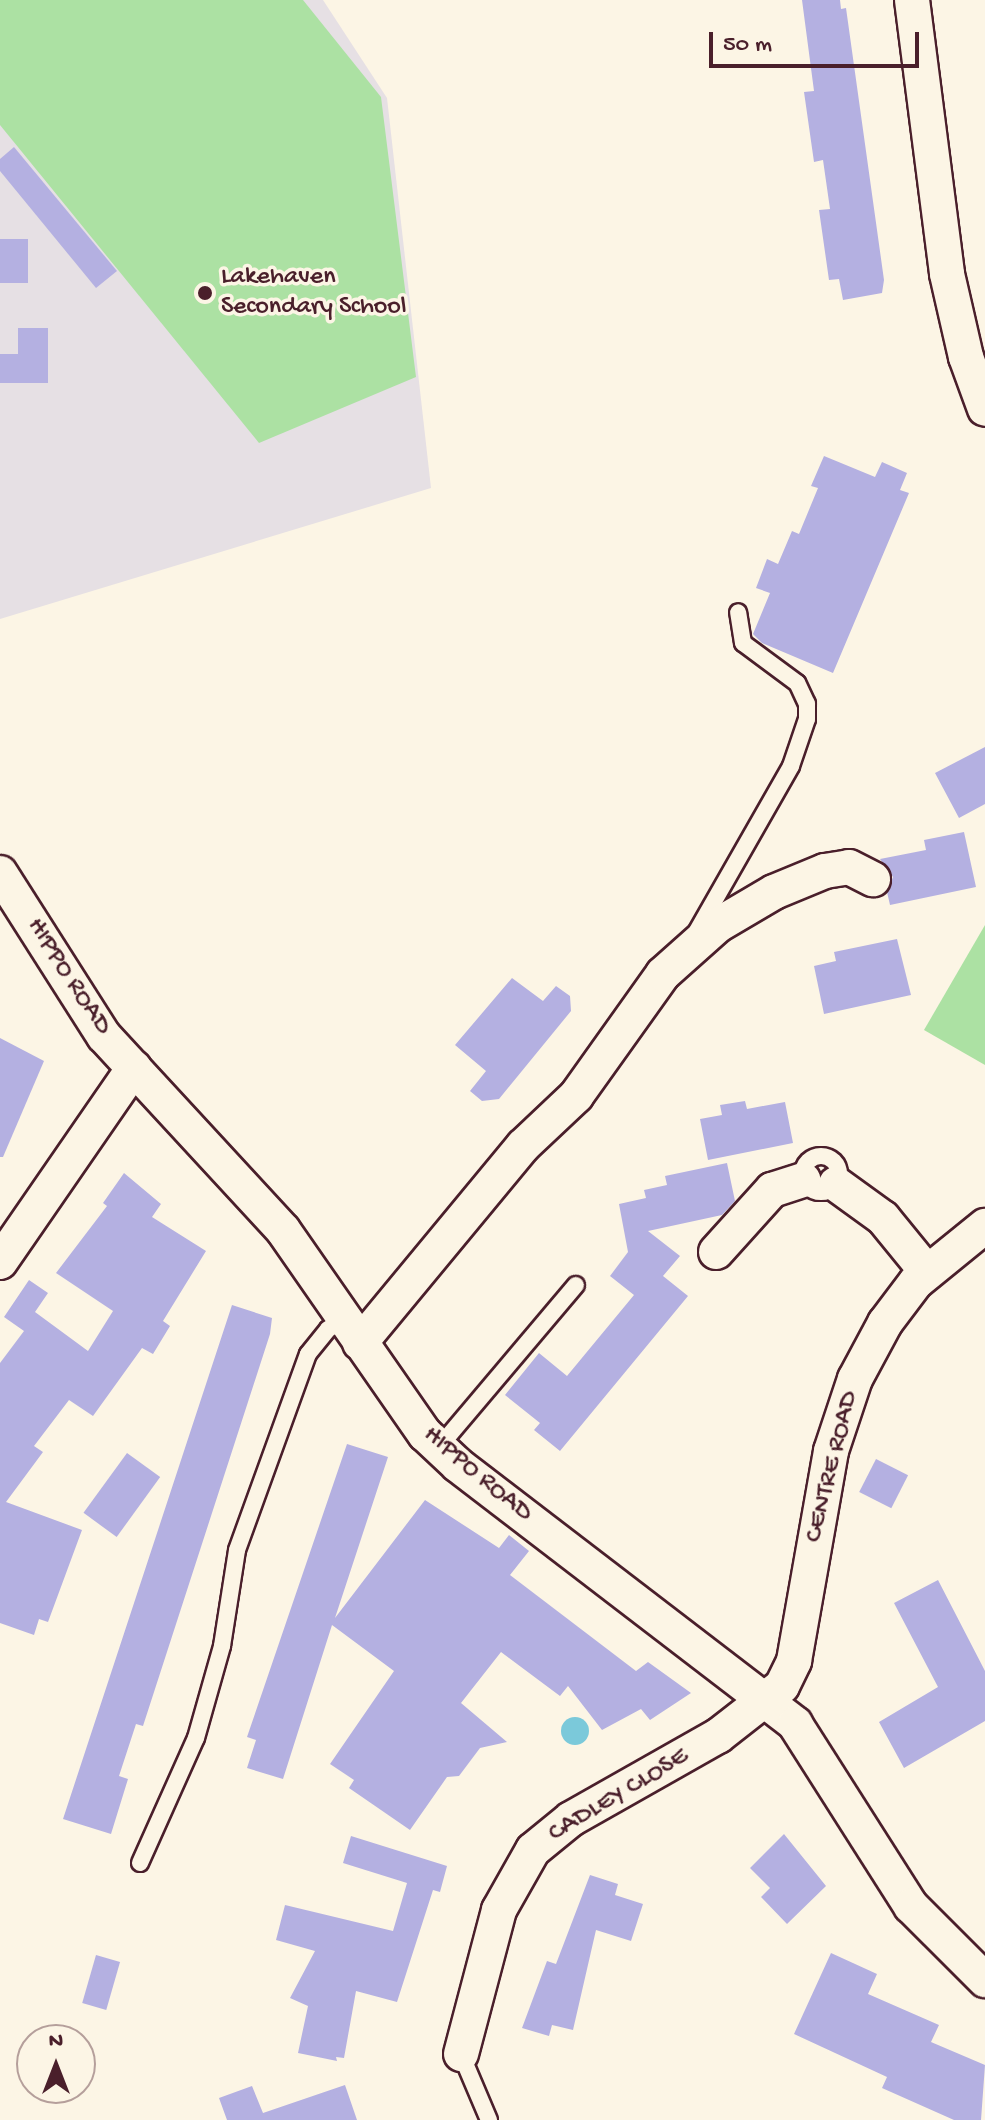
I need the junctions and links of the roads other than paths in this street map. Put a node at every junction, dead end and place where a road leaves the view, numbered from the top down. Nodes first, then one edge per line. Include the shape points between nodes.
1 (912, 0) edge
2 (985, 409) edge
3 (738, 612) dead end
4 (0, 873) edge
5 (873, 879) dead end
6 (683, 957) junction
7 (134, 1068) junction
8 (985, 1226) edge
9 (716, 1252) dead end
10 (0, 1262) edge
11 (927, 1272) junction
12 (576, 1285) dead end
13 (352, 1332) junction
14 (439, 1447) junction
15 (765, 1699) junction
16 (140, 1863) dead end
17 (985, 1980) edge
18 (461, 2054) joint
19 (489, 2120) edge

1 - 2 street via 947,274 966,357
3 - 6 lane via 743,643 797,683 807,704 807,719 791,766
4 - 7 street, HIPPO ROAD via 104,1036
5 - 6 street via 859,869 840,868 774,892 726,919
6 - 13 street via 655,985 576,1096 523,1146
7 - 10 street
7 - 13 street, HIPPO ROAD via 283,1230
8 - 11 street, CENTRE ROAD
9 - 11 street via 772,1190 820,1182 883,1218
11 - 15 street, CENTRE ROAD via 885,1323 855,1379 825,1481 794,1661 782,1686
12 - 14 lane
13 - 14 street, HIPPO ROAD
13 - 16 lane via 328,1329 308,1354 237,1550 222,1646 196,1738
14 - 15 street, HIPPO ROAD
15 - 17 street, HIPPO ROAD via 803,1733 916,1913
15 - 18 street, CADLEY CLOSE via 718,1736 571,1819 533,1850 499,1910
18 - 19 lane

